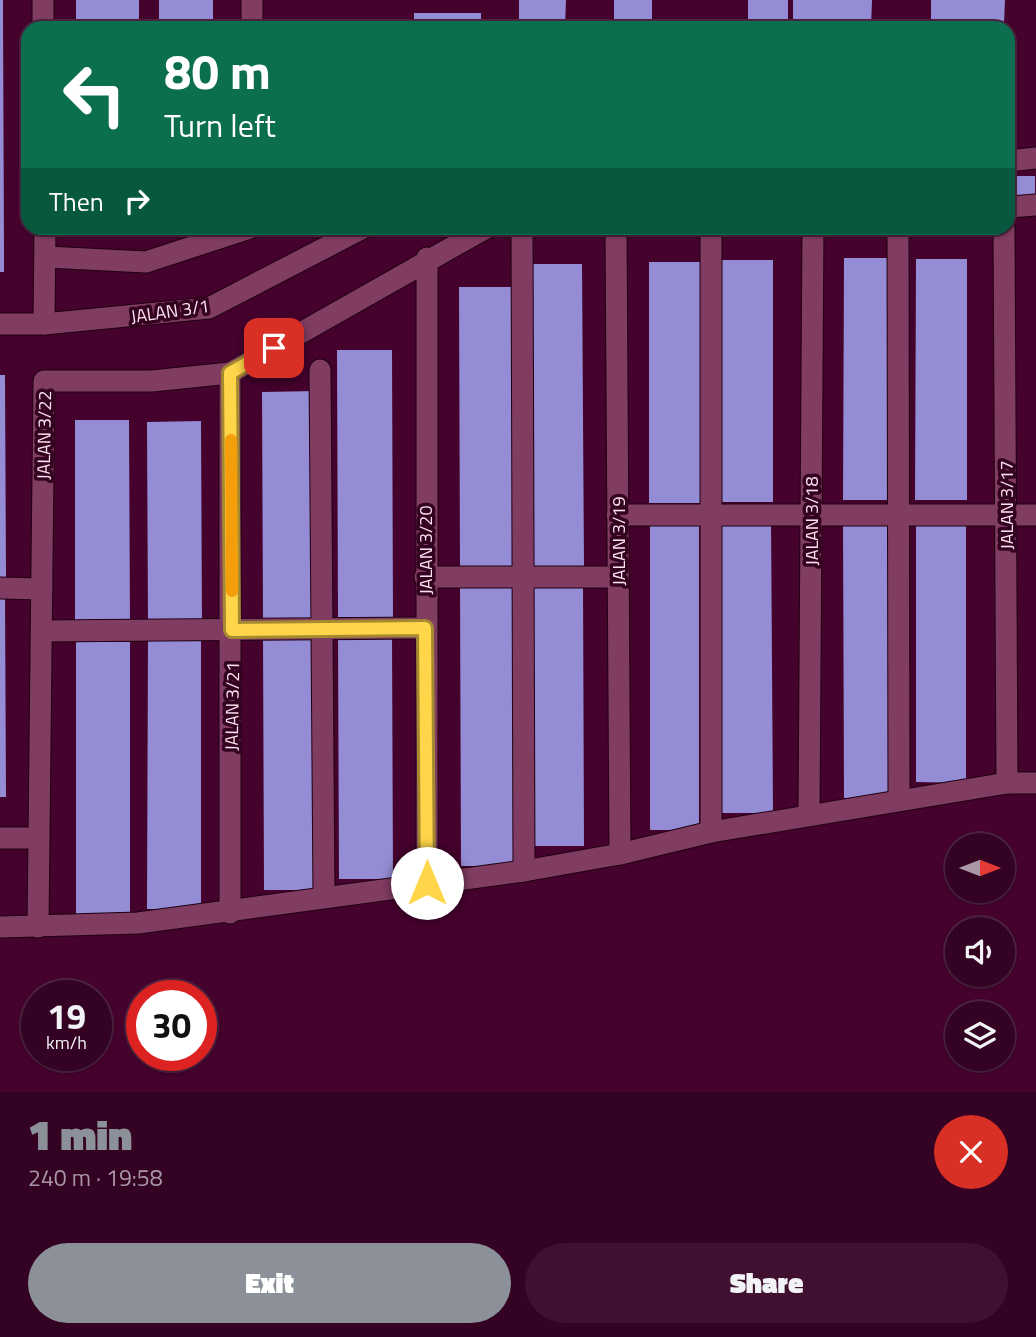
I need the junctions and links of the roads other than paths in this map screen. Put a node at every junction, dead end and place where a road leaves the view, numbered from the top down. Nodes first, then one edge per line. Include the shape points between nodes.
1 (43, 0) edge
2 (252, 0) edge
3 (44, 21) edge
4 (252, 21) edge
5 (1036, 158) edge
6 (1015, 160) edge
7 (1036, 205) edge
8 (1015, 206) edge
9 (45, 235) edge
10 (228, 235) edge
11 (350, 235) edge
12 (472, 235) edge
13 (522, 235) edge
14 (616, 235) edge
15 (711, 235) edge
16 (813, 235) edge
17 (898, 235) edge
18 (1004, 235) edge
19 (46, 257) junction
20 (427, 258) junction
21 (0, 324) edge
22 (44, 324) junction
23 (320, 370) dead end
24 (230, 373) junction
25 (617, 514) junction
26 (711, 514) junction
27 (811, 514) junction
28 (898, 515) junction
29 (1006, 515) junction
30 (1036, 515) edge
31 (425, 577) junction
32 (523, 577) junction
33 (618, 577) junction
34 (0, 588) edge
35 (42, 589) junction
36 (425, 628) junction
37 (321, 629) junction
38 (232, 630) junction
39 (42, 631) junction
40 (1007, 783) junction
41 (1036, 783) edge
42 (899, 800) junction
43 (809, 814) junction
44 (711, 832) junction
45 (0, 838) edge
46 (39, 838) junction
47 (620, 854) junction
48 (524, 871) junction
49 (427, 883) junction
50 (324, 896) junction
51 (230, 913) junction
52 (0, 927) edge
53 (38, 927) junction

1 - 3 street
2 - 4 street
5 - 6 street
7 - 8 street
9 - 19 street
10 - 19 street via 146,261
11 - 22 street, JALAN 3/1 via 209,308
12 - 20 street, JALAN 3/22
13 - 32 street
14 - 25 street, JALAN 3/19
15 - 26 street
16 - 27 street, JALAN 3/18
17 - 28 street
18 - 29 street, JALAN 3/17
19 - 22 street
20 - 24 street, JALAN 3/22
20 - 31 street, JALAN 3/20
21 - 22 street, JALAN 3/1
23 - 37 street
24 - 35 street, JALAN 3/22 via 152,381 44,381
24 - 38 street, JALAN 3/21
25 - 26 street
25 - 33 street, JALAN 3/19
26 - 27 street
26 - 44 street
27 - 28 street
27 - 43 street, JALAN 3/18
28 - 29 street
28 - 42 street
29 - 30 street
29 - 40 street, JALAN 3/17
31 - 32 street
31 - 36 street, JALAN 3/20
32 - 33 street
32 - 48 street
33 - 47 street, JALAN 3/19
34 - 35 street
35 - 39 street, JALAN 3/22
36 - 37 street
36 - 49 street, JALAN 3/20
37 - 38 street
37 - 50 street
38 - 39 street
38 - 51 street, JALAN 3/21
39 - 46 street, JALAN 3/22
40 - 41 street
40 - 42 street
42 - 43 street
43 - 44 street
44 - 47 street
45 - 46 street
46 - 53 street, JALAN 3/22
47 - 48 street
48 - 49 street
49 - 50 street
50 - 51 street
51 - 53 street
52 - 53 street

